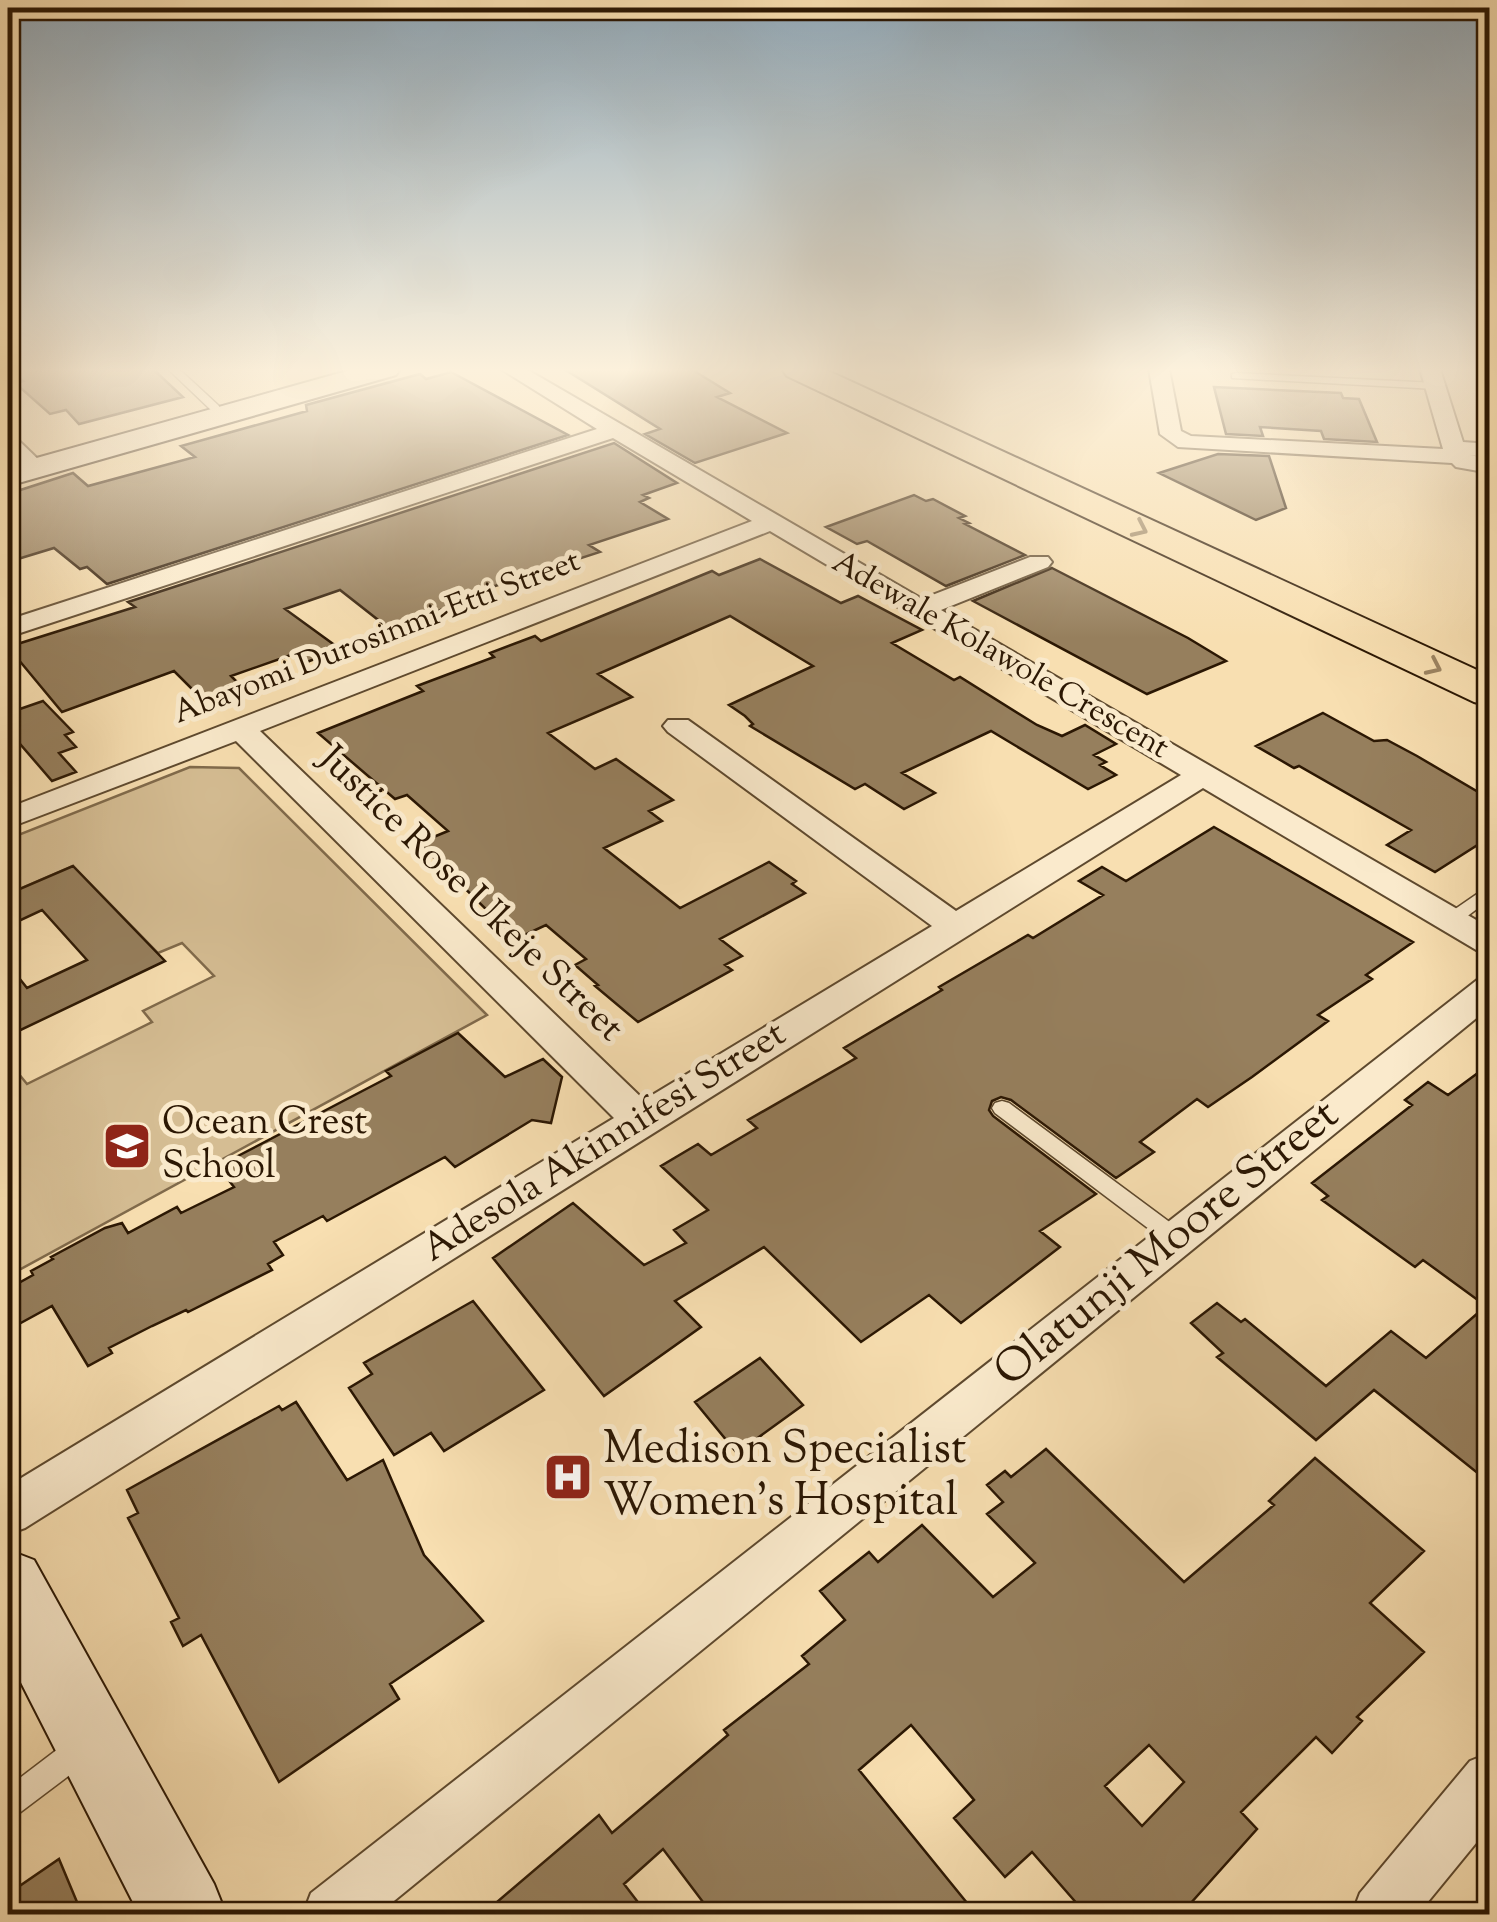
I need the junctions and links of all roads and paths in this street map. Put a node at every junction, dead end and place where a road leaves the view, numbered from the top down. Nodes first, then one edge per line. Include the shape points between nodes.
1 (527, 459) edge
2 (664, 459) edge
3 (990, 459) edge
4 (1464, 459) edge
5 (1490, 468) edge
6 (771, 522) junction
7 (1039, 562) dead end
8 (919, 609) junction
9 (8, 629) edge
10 (1490, 692) edge
11 (678, 726) dead end
12 (240, 729) junction
13 (1202, 775) junction
14 (8, 819) edge
15 (1490, 890) edge
16 (1451, 920) junction
17 (956, 926) junction
18 (1490, 943) edge
19 (1490, 988) edge
20 (1002, 1108) dead end
21 (641, 1121) junction
22 (1176, 1238) junction
23 (8, 1512) edge
24 (8, 1584) edge
25 (94, 1740) junction
26 (1490, 1781) edge
27 (8, 1804) edge
28 (184, 1914) edge
29 (332, 1914) edge
30 (1381, 1914) edge

1 - 9 street
2 - 6 street, Adewale Kolawole Crescent
3 -> 10 highway
4 - 5 street
6 - 8 street, Adewale Kolawole Crescent
6 - 12 street, Abayomi Durosinmi-Etti Street
7 - 8 street
8 - 13 street, Adewale Kolawole Crescent
11 - 17 street
12 - 14 street, Abayomi Durosinmi-Etti Street
12 - 21 street, Justice Rose Ukeje Street
13 - 16 street, Adewale Kolawole Crescent
13 - 17 street, Adesola Akinnifesi Street
15 - 16 lane
16 - 18 street, Adewale Kolawole Crescent
17 - 21 street, Adesola Akinnifesi Street
19 - 22 street, Olatunji Moore Street
20 - 22 lane
21 - 23 street, Adesola Akinnifesi Street
22 - 29 street, Olatunji Moore Street
24 - 25 main road
25 - 27 lane
25 - 28 main road
26 - 30 street

